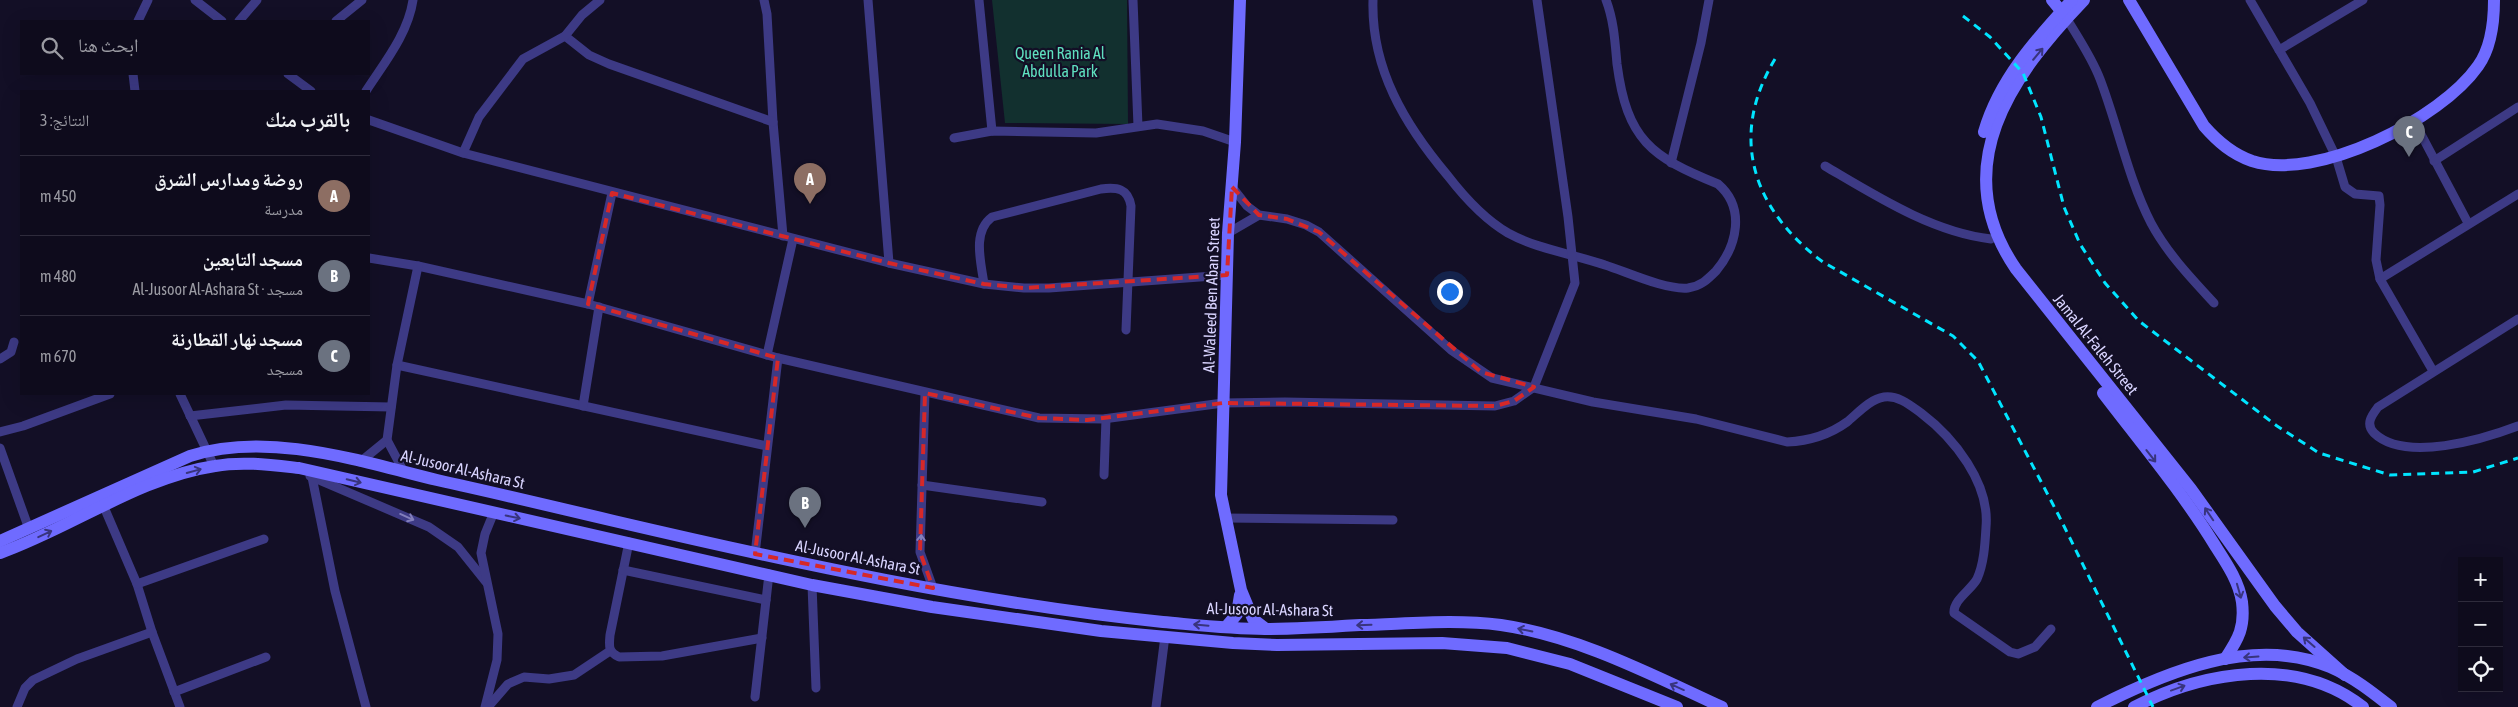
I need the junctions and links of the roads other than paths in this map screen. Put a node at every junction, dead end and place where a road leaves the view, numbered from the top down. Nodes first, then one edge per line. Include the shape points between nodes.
1 (194, 0) edge
2 (258, 0) edge
3 (362, 0) edge
4 (413, 0) edge
5 (600, 0) edge
6 (764, 0) edge
7 (868, 0) edge
8 (979, 0) edge
9 (1133, 0) edge
10 (1240, 0) edge
11 (1373, 0) edge
12 (1537, 0) edge
13 (1606, 0) edge
14 (1709, 0) edge
15 (2052, 0) edge
16 (2129, 0) edge
17 (2250, 0) edge
18 (2363, 0) edge
19 (2494, 0) edge
20 (2082, 1) edge
21 (144, 2) edge
22 (2064, 15) junction
23 (138, 20) edge
24 (221, 20) edge
25 (240, 20) edge
26 (337, 20) edge
27 (565, 36) junction
28 (2279, 50) junction
29 (133, 75) edge
30 (289, 75) edge
31 (135, 90) edge
32 (310, 90) edge
33 (367, 90) edge
34 (2518, 107) edge
35 (370, 120) edge
36 (2414, 121) junction
37 (773, 122) junction
38 (1138, 126) junction
39 (992, 130) junction
40 (954, 138) dead end
41 (1235, 142) junction
42 (463, 153) junction
43 (2336, 157) junction
44 (2434, 161) junction
45 (1671, 163) junction
46 (1825, 166) dead end
47 (1232, 187) junction
48 (612, 193) junction
49 (2518, 194) edge
50 (1259, 214) junction
51 (2468, 223) junction
52 (1228, 233) junction
53 (783, 236) junction
54 (1991, 238) junction
55 (793, 239) junction
56 (1573, 254) junction
57 (370, 258) edge
58 (888, 263) junction
59 (418, 266) junction
60 (1227, 275) junction
61 (2380, 279) junction
62 (1126, 282) junction
63 (984, 284) junction
64 (2214, 303) dead end
65 (588, 304) junction
66 (599, 307) junction
67 (2518, 319) edge
68 (1126, 330) dead end
69 (14, 342) dead end
70 (767, 355) junction
71 (778, 358) junction
72 (0, 360) edge
73 (397, 365) junction
74 (2433, 371) junction
75 (1534, 388) junction
76 (925, 393) junction
77 (107, 395) edge
78 (180, 395) edge
79 (293, 395) edge
80 (1223, 403) junction
81 (291, 404) junction
82 (583, 406) junction
83 (391, 407) junction
84 (190, 416) junction
85 (1106, 419) junction
86 (2518, 426) edge
87 (0, 432) edge
88 (387, 440) junction
89 (767, 446) junction
90 (0, 448) edge
91 (206, 451) junction
92 (360, 462) junction
93 (214, 466) junction
94 (299, 468) junction
95 (404, 472) junction
96 (1104, 475) dead end
97 (312, 478) junction
98 (922, 484) junction
99 (1042, 502) dead end
100 (104, 507) junction
101 (494, 512) junction
102 (1226, 518) junction
103 (1393, 520) dead end
104 (29, 529) junction
105 (264, 540) dead end
106 (0, 541) edge
107 (629, 542) junction
108 (0, 553) edge
109 (755, 554) junction
110 (623, 570) junction
111 (769, 574) junction
112 (486, 582) junction
113 (137, 584) junction
114 (812, 584) junction
115 (933, 588) junction
116 (1240, 590) junction
117 (766, 600) junction
118 (1103, 615) junction
119 (1226, 627) junction
120 (1266, 629) junction
121 (2051, 630) dead end
122 (1101, 631) junction
123 (152, 632) junction
124 (1166, 636) junction
125 (762, 638) junction
126 (610, 651) junction
127 (266, 657) dead end
128 (2226, 659) junction
129 (2345, 675) junction
130 (816, 688) dead end
131 (174, 692) junction
132 (755, 697) dead end
133 (17, 707) edge
134 (180, 707) edge
135 (366, 707) edge
136 (487, 707) edge
137 (1156, 707) edge
138 (1678, 707) edge
139 (1722, 707) edge
140 (2097, 707) edge
141 (2134, 707) edge
142 (2363, 707) edge
143 (2391, 707) edge

1 - 24 street
2 - 25 street
3 - 26 street
4 - 33 street via 401,38
5 - 27 street
6 - 37 street
7 - 58 street
8 - 39 street
9 - 38 street
10 - 41 main road, Al-Waleed Ben Aban Street
11 - 56 street via 1374,40 1382,70 1403,115 1427,152 1489,221 1528,243
12 - 56 street
13 - 45 street via 1614,26 1621,85 1637,131 1650,148
14 - 45 street
15 - 22 main road
16 - 43 main road via 2204,126 2217,142 2236,155 2273,165 2302,164
17 - 28 street
18 - 28 street
19 - 36 main road via 2491,33 2479,65 2465,83
20 - 22 main road, Jamal Al-Faleh Street
21 - 23 street
22 - 54 main road, Jamal Al-Faleh Street via 2017,64 1987,122 1978,166 1980,197
22 - 64 street via 2100,79 2150,221 2171,254
129 -> 22 main road, Jamal Al-Faleh Street via 2297,632 2275,606 2191,489 2016,269 1998,238 1985,186 1995,124 2023,73
27 - 37 street via 588,56
27 - 42 street via 537,50 518,65 479,117
28 - 43 street
29 - 31 street
30 - 32 street
34 - 44 street
35 - 42 street
36 - 43 main road
36 - 44 street
37 - 53 street
38 - 39 street via 1096,133
38 - 41 street via 1182,127
39 - 40 street
41 - 47 main road, Al-Waleed Ben Aban Street
42 - 48 street
43 - 61 street via 2348,190 2355,194 2376,194 2380,198 2376,260
44 - 51 street
45 - 56 street via 1724,188 1732,204 1737,229 1734,242 1708,280 1698,286 1675,287
46 - 54 street via 1914,214 1966,236
47 - 50 street via 1247,206
47 - 52 main road, Al-Waleed Ben Aban Street
48 - 53 street
48 - 65 street
49 - 51 street
50 - 52 street
50 - 75 street via 1287,219 1319,232 1451,350 1481,372 1510,384
51 - 61 street
52 - 60 main road, Al-Waleed Ben Aban Street
53 - 55 street
54 -> 128 main road, Jamal Al-Faleh Street via 2012,274 2195,512 2229,567 2242,601 2243,620 2240,636
55 - 58 street
55 - 70 street
56 - 75 street via 1575,283
57 - 59 street
58 - 63 street
59 - 65 street
59 - 73 street
60 - 62 street
60 - 80 main road, Al-Waleed Ben Aban Street
61 - 74 street
62 - 63 street via 1024,288
62 - 63 street via 1130,197 1114,187 1003,213 984,222 979,244
62 - 68 street
65 - 66 street
66 - 70 street
66 - 82 street
67 - 74 street
69 - 72 street via 11,352
70 - 71 street
71 - 76 street
71 - 89 street
73 - 82 street
73 - 83 street
74 - 86 street via 2378,407 2369,423 2375,434 2395,444 2427,447 2479,440
75 - 80 street via 1514,400 1495,406
75 - 121 street via 1593,402 1696,419 1787,442 1822,436 1883,397 1909,403 1934,423 1960,453 1984,503 1987,525 1978,575 1956,604 1954,612 2018,654 2035,646
76 - 85 street via 1039,418
76 - 98 street
77 - 87 street
78 - 84 street
79 - 81 street
80 - 85 street
80 - 102 main road, Al-Waleed Ben Aban Street via 1221,495
81 - 83 street
81 - 84 street
82 - 89 street
83 - 88 street
84 - 91 street
85 - 96 street
88 - 92 street
88 - 95 street
89 - 109 street
90 - 104 street
91 - 92 main road, Al-Jusoor Al-Ashara St via 276,448
91 - 93 street
91 - 104 main road, Al-Jusoor Al-Ashara St via 168,465
92 - 95 main road, Al-Jusoor Al-Ashara St
93 - 94 main road, Al-Jusoor Al-Ashara St
100 -> 93 main road, Al-Jusoor Al-Ashara St via 162,481
94 - 97 street
94 -> 101 main road, Al-Jusoor Al-Ashara St
95 - 109 main road, Al-Jusoor Al-Ashara St
97 -> 112 street via 430,528 458,547
97 - 135 street via 334,591
98 - 99 street
115 -> 98 street via 921,558
108 -> 100 main road, Al-Jusoor Al-Ashara St
100 - 113 street
101 -> 107 main road, Al-Jusoor Al-Ashara St
101 - 112 street via 481,553
102 - 103 street
102 - 116 main road, Al-Waleed Ben Aban Street
104 - 106 main road, Al-Jusoor Al-Ashara St
105 - 113 street
107 - 110 street
107 - 111 main road, Al-Jusoor Al-Ashara St
109 - 115 main road, Al-Jusoor Al-Ashara St
110 - 117 street
110 - 126 street via 610,635
111 - 114 main road, Al-Jusoor Al-Ashara St
111 - 117 street
112 - 136 street via 498,634 497,660
113 - 123 street
114 - 122 main road, Al-Jusoor Al-Ashara St via 932,607
114 - 130 street
115 - 118 main road, Al-Jusoor Al-Ashara St
116 - 119 main road, Al-Waleed Ben Aban Street via 1237,614
116 - 120 main road, Al-Waleed Ben Aban Street via 1253,619
117 - 125 street
119 -> 118 main road, Al-Jusoor Al-Ashara St
118 - 122 main road
119 - 120 main road, Al-Jusoor Al-Ashara St
139 -> 120 main road, Al-Jusoor Al-Ashara St via 1582,648 1532,631 1503,626 1448,622
122 - 124 main road, Al-Jusoor Al-Ashara St
123 - 131 street
123 - 133 street via 78,659 33,680
124 - 137 street
124 - 138 main road, Al-Jusoor Al-Ashara St via 1264,644 1493,646 1570,664
125 - 126 street via 662,656 619,657
125 - 132 street
126 - 136 street via 574,676 549,680 524,678 508,684
127 - 131 street
129 -> 128 main road via 2330,667 2289,657
128 - 140 main road via 2160,678
129 - 143 main road
131 - 134 street
141 -> 142 main road via 2197,681 2260,674 2284,674 2320,683

